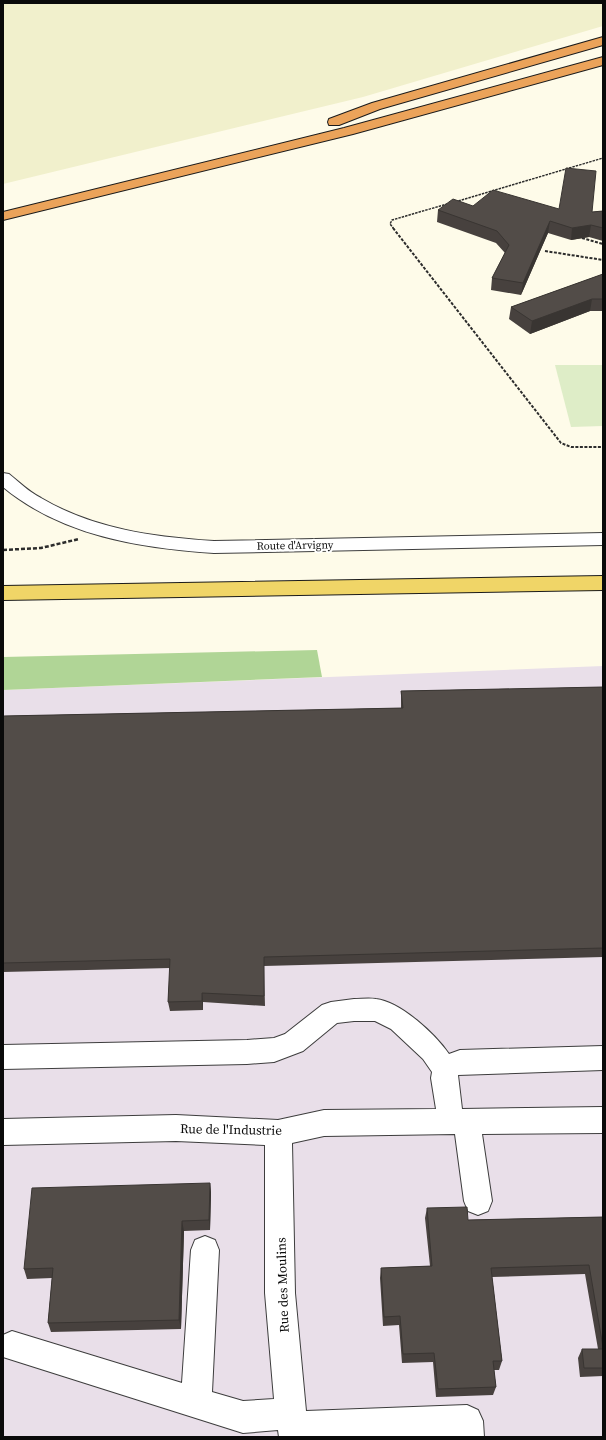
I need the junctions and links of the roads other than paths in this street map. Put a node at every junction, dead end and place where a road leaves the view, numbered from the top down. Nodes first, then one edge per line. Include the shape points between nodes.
1 (603, 41) edge
2 (603, 50) edge
3 (603, 61) edge
4 (330, 124) junction
5 (3, 204) edge
6 (3, 216) edge
7 (3, 478) edge
8 (603, 539) edge
9 (603, 583) edge
10 (3, 593) edge
11 (3, 1057) edge
12 (603, 1058) edge
13 (445, 1070) junction
14 (603, 1120) edge
15 (459, 1121) junction
16 (3, 1132) edge
17 (278, 1133) junction
18 (478, 1201) dead end
19 (205, 1250) dead end
20 (12, 1346) dead end
21 (196, 1403) junction
22 (293, 1426) edge
23 (468, 1437) edge

1 - 4 highway via 376,106
2 - 4 highway
3 - 6 highway via 340,133
4 - 5 highway
7 - 8 street, Route d'Arvigny via 34,502 57,514 101,530 155,542 183,545
9 - 10 main road
11 - 13 street via 274,1050 294,1043 331,1013 377,1010 400,1021 432,1051
12 - 13 street via 460,1062 448,1066
13 - 15 street via 444,1078
14 - 15 street, Rue de l'Industrie
15 - 17 street, Rue de l'Industrie via 324,1123
15 - 18 street
16 - 17 street, Rue de l'Industrie via 176,1128
17 - 22 street, Rue des Moulins via 280,1293
19 - 21 street
20 - 21 street
21 - 22 street via 243,1417
22 - 23 street via 467,1421

